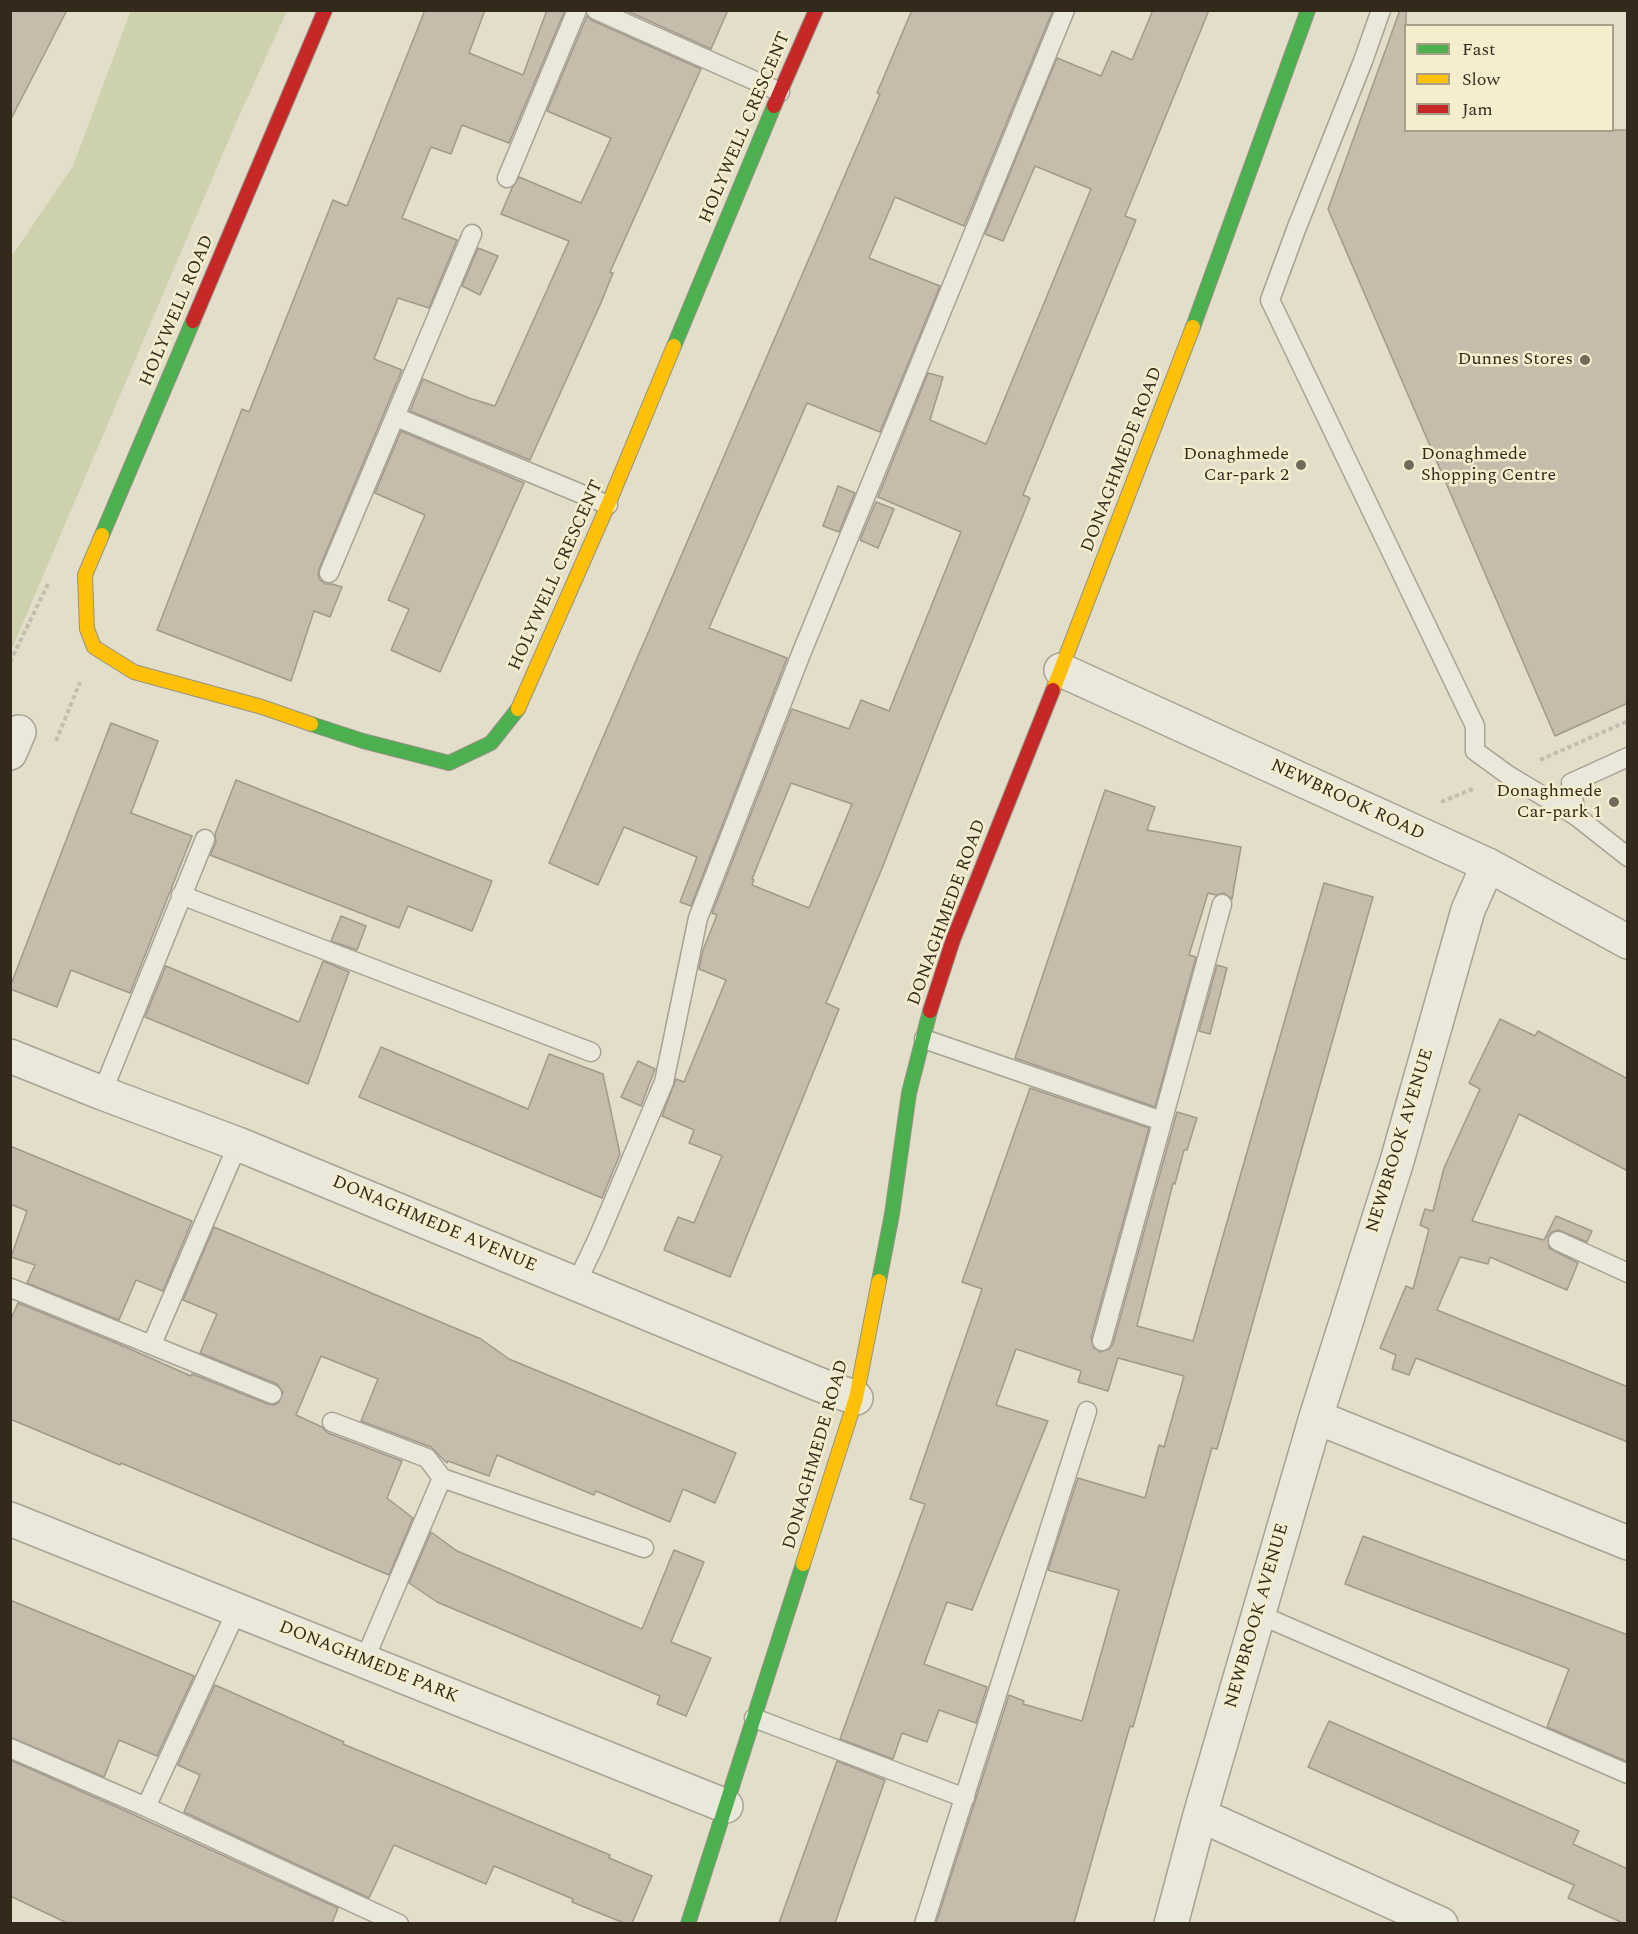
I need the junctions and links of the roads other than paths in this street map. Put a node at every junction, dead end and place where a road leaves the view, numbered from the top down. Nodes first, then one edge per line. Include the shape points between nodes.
1 (325, 10) edge
2 (577, 10) edge
3 (596, 10) edge
4 (816, 10) edge
5 (1065, 10) edge
6 (1308, 10) edge
7 (1381, 10) edge
8 (780, 92) junction
9 (507, 178) dead end
10 (472, 234) dead end
11 (396, 417) junction
12 (608, 505) junction
13 (329, 573) dead end
14 (94, 647) joint
15 (1061, 670) junction
16 (1628, 757) edge
17 (1576, 816) junction
18 (205, 839) dead end
19 (1628, 857) edge
20 (1488, 865) junction
21 (181, 895) junction
22 (1222, 904) dead end
23 (1628, 942) edge
24 (924, 1039) junction
25 (591, 1052) dead end
26 (10, 1056) edge
27 (102, 1093) junction
28 (1162, 1121) junction
29 (238, 1144) junction
30 (1558, 1241) dead end
31 (1628, 1273) edge
32 (576, 1284) junction
33 (11, 1288) edge
34 (1102, 1341) dead end
35 (152, 1344) junction
36 (272, 1394) dead end
37 (856, 1398) junction
38 (1087, 1411) dead end
39 (1316, 1417) junction
40 (332, 1422) dead end
41 (442, 1478) junction
42 (10, 1519) edge
43 (1628, 1543) edge
44 (644, 1548) dead end
45 (237, 1610) junction
46 (1258, 1614) junction
47 (364, 1661) junction
48 (754, 1718) junction
49 (10, 1748) edge
50 (1628, 1774) edge
51 (965, 1798) junction
52 (726, 1806) junction
53 (146, 1807) junction
54 (1200, 1815) junction
55 (399, 1923) edge
56 (688, 1923) edge
57 (924, 1923) edge
58 (1171, 1923) edge
59 (1441, 1923) edge

1 - 14 street, HOLYWELL ROAD via 85,575 87,629
2 - 9 lane
3 - 8 lane
4 - 8 street, HOLYWELL CRESCENT
5 - 32 lane via 801,654 698,918 664,1082
6 - 15 street, DONAGHMEDE ROAD via 1212,278
7 - 17 lane via 1270,300 1475,726 1475,751
8 - 12 street, HOLYWELL CRESCENT
10 - 11 lane
11 - 12 lane
11 - 13 lane
12 - 14 street, HOLYWELL CRESCENT via 517,712 491,743 449,763 134,672
15 - 20 street, NEWBROOK ROAD
15 - 24 street, DONAGHMEDE ROAD via 953,940
16 - 17 lane via 1571,783
17 - 19 lane
18 - 21 lane
20 - 23 street, NEWBROOK ROAD
20 - 39 street, NEWBROOK AVENUE via 1468,910 1397,1161
21 - 25 lane
21 - 27 lane
22 - 28 lane
24 - 28 lane
24 - 37 street, DONAGHMEDE ROAD via 909,1093 892,1214
26 - 27 street, DONAGHMEDE AVENUE
27 - 29 street, DONAGHMEDE AVENUE
28 - 34 lane
29 - 32 street, DONAGHMEDE AVENUE
29 - 35 lane
30 - 31 lane
32 - 37 street, DONAGHMEDE AVENUE
33 - 35 lane
35 - 36 lane
37 - 48 street, DONAGHMEDE ROAD
38 - 51 lane
39 - 43 street
39 - 46 street, NEWBROOK AVENUE
40 - 41 lane via 427,1458
41 - 44 lane
41 - 47 lane
42 - 45 street, DONAGHMEDE PARK
45 - 47 street, DONAGHMEDE PARK
45 - 53 lane
46 - 50 lane
46 - 54 street, NEWBROOK AVENUE
47 - 52 street, DONAGHMEDE PARK
48 - 51 lane
48 - 52 street, DONAGHMEDE ROAD
49 - 53 lane
51 - 57 lane
52 - 56 street, DONAGHMEDE ROAD
53 - 55 lane
54 - 58 street, NEWBROOK AVENUE
54 - 59 street

